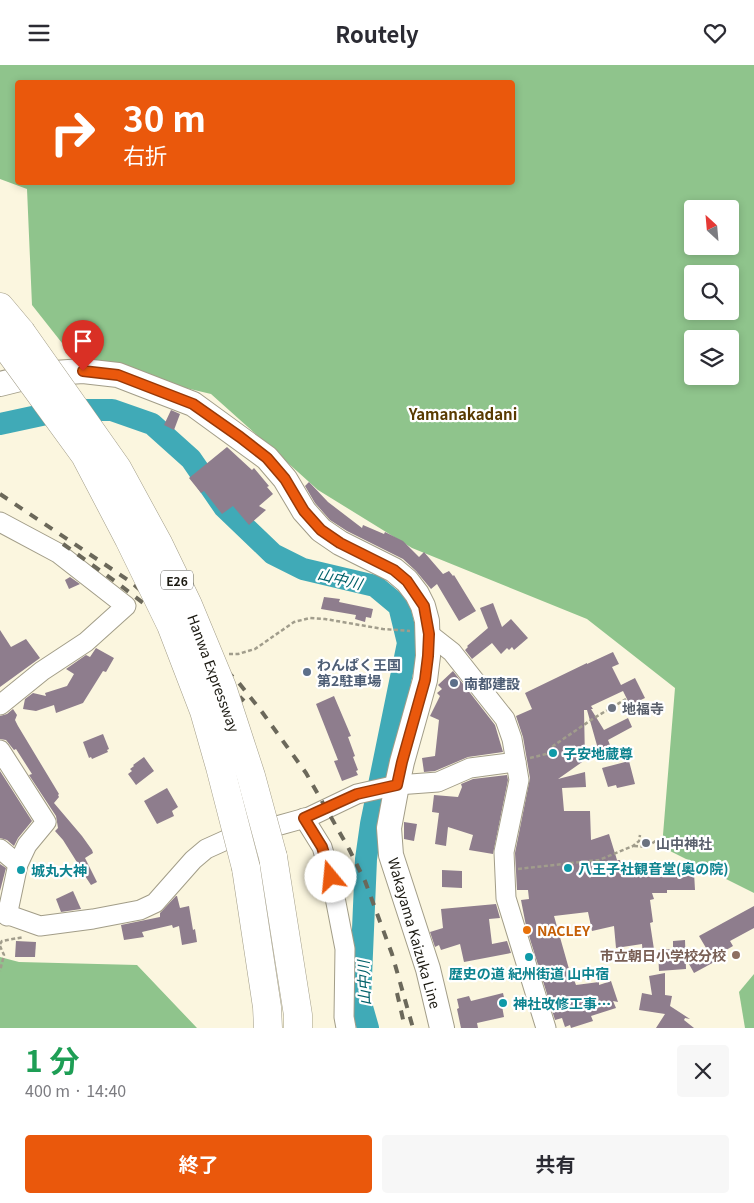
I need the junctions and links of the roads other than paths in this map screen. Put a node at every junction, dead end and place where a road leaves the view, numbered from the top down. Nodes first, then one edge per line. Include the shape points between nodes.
1 (0, 307) edge
2 (6, 338) edge
3 (0, 383) edge
4 (0, 523) edge
5 (422, 633) junction
6 (0, 705) edge
7 (0, 750) edge
8 (516, 762) junction
9 (391, 786) junction
10 (304, 818) junction
11 (0, 849) edge
12 (18, 864) junction
13 (4, 914) edge
14 (268, 1028) edge
15 (298, 1028) edge
16 (346, 1028) edge
17 (442, 1028) edge
18 (546, 1028) edge

1 - 2 highway, Hanwa Expressway / E26
2 - 14 highway, Hanwa Expressway / E26, bridge via 85,455 171,625 204,711 246,868
2 - 15 highway, Hanwa Expressway / E26, bridge via 117,468 188,605 222,687 273,857
3 - 5 main road, Wakayama Kaizuka Line via 83,371 118,375 193,404 267,458 321,530 394,570 407,581 424,606
4 - 6 street via 58,553 126,606 86,642 42,671
5 - 8 street via 452,652 505,719
5 - 9 main road, Wakayama Kaizuka Line via 425,680 402,762
7 - 12 street via 46,822 27,845
8 - 9 street via 470,768 438,782
8 - 18 street via 519,780 506,843 506,898
9 - 10 street via 357,794
9 - 17 main road, Wakayama Kaizuka Line via 391,855 428,969
10 - 13 street via 226,840 206,849 192,860 155,903 140,910 40,926
10 - 16 street via 322,847 331,877 344,949
11 - 12 street
12 - 13 street

